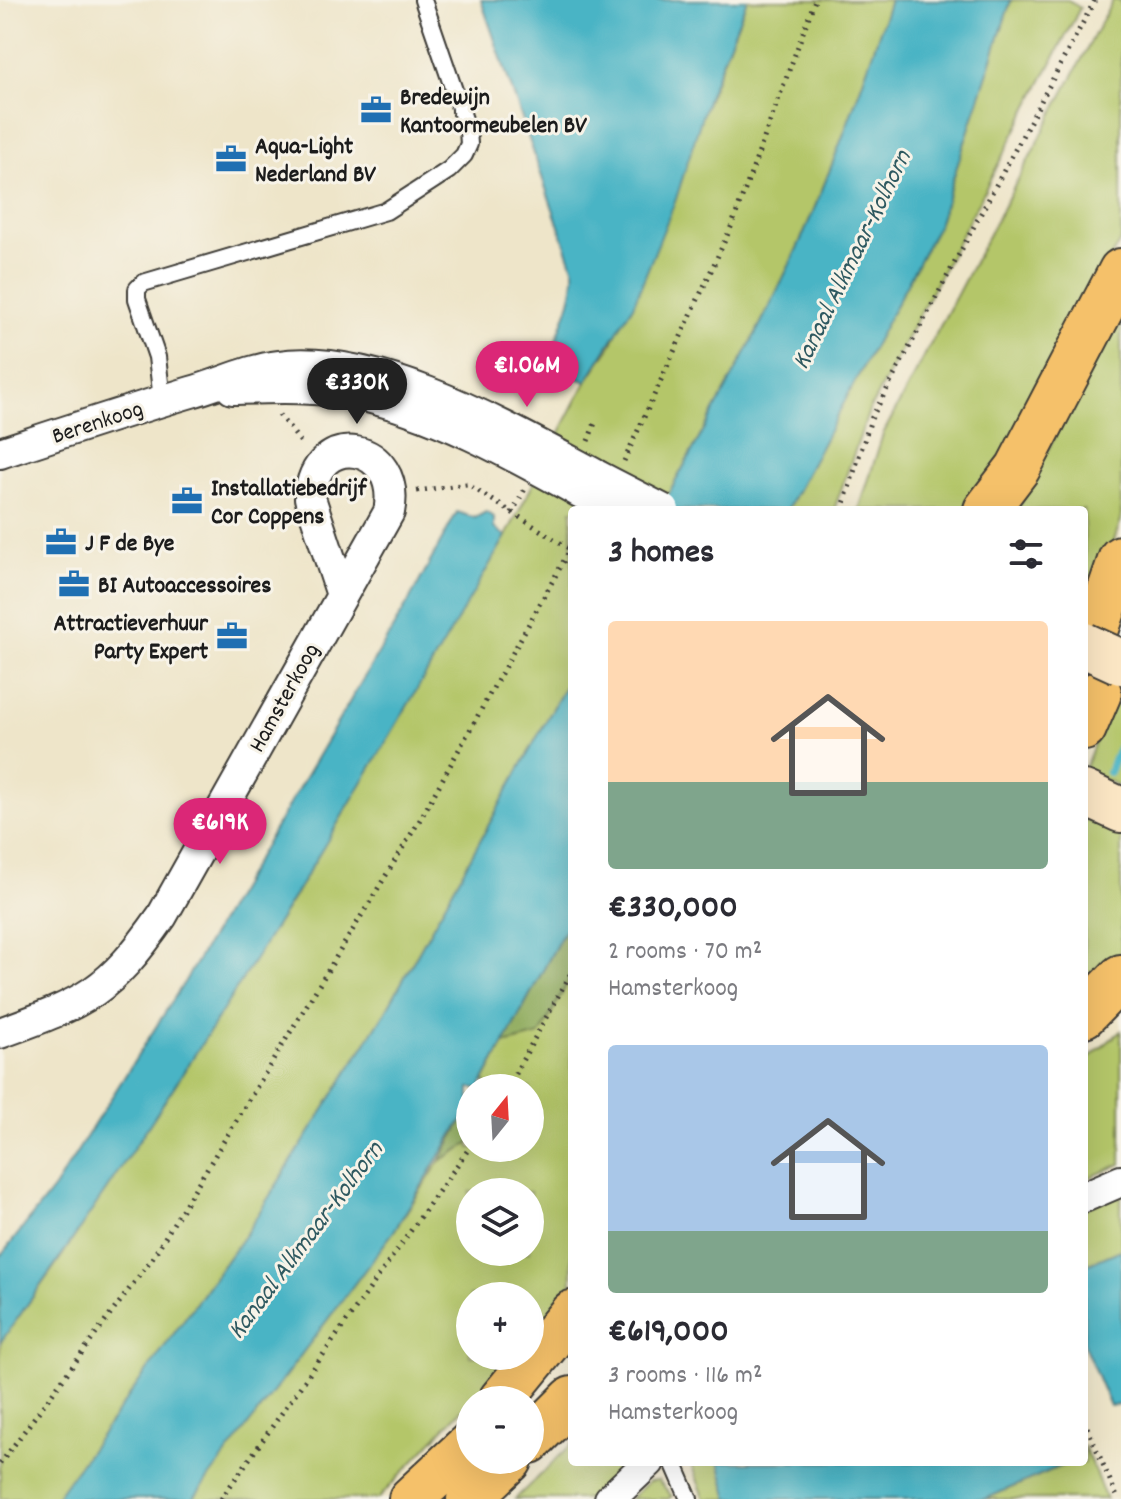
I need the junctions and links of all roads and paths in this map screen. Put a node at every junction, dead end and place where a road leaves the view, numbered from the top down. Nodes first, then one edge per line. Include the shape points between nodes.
1 (423, 0) edge
2 (815, 0) edge
3 (1092, 1) edge
4 (1121, 271) edge
5 (162, 400) junction
6 (279, 415) dead end
7 (0, 453) edge
8 (318, 464) junction
9 (1018, 468) junction
10 (600, 480) junction
11 (393, 494) junction
12 (612, 506) edge
13 (655, 506) edge
14 (843, 506) edge
15 (989, 506) edge
16 (1006, 506) edge
17 (568, 546) edge
18 (568, 553) edge
19 (1121, 558) edge
20 (341, 592) junction
21 (1103, 666) edge
22 (1088, 795) edge
23 (1121, 810) edge
24 (1121, 977) edge
25 (568, 978) edge
26 (1088, 1011) edge
27 (0, 1033) edge
28 (515, 1074) edge
29 (459, 1162) edge
30 (1121, 1181) edge
31 (1088, 1195) edge
32 (568, 1318) edge
33 (568, 1352) edge
34 (512, 1386) edge
35 (532, 1386) edge
36 (568, 1403) edge
37 (544, 1427) edge
38 (1088, 1429) edge
39 (0, 1464) edge
40 (456, 1466) edge
41 (645, 1466) edge
42 (675, 1466) edge
43 (221, 1499) edge
44 (411, 1499) edge
45 (610, 1499) edge
46 (689, 1499) edge
47 (1118, 1499) edge

1 - 5 lane via 468,131 464,155 386,211 143,283 137,299 157,357
2 - 10 path via 726,239
3 - 14 path via 871,419
4 - 9 main road
5 - 7 street, Berenkoog
5 - 10 street, Berenkoog via 280,366 351,371 456,404
6 - 8 path
8 - 11 street via 330,455 362,453 389,476
8 - 20 street via 310,498
9 - 15 main road
9 - 16 main road
10 - 12 street, Berenkoog, bridge
10 - 13 street, Berenkoog, bridge
11 - 17 path via 467,484
11 - 20 street, Hamsterkoog via 389,512
18 - 39 path via 421,818 153,1257
19 - 21 main road
20 - 27 street, Hamsterkoog via 162,916 139,948 92,996
22 - 23 main road
24 - 26 main road
25 - 28 path
29 - 43 path
30 - 31 street
32 - 34 main road
33 - 35 main road
36 - 37 main road
38 - 47 path
40 - 44 main road
41 - 45 street
42 - 46 lane

